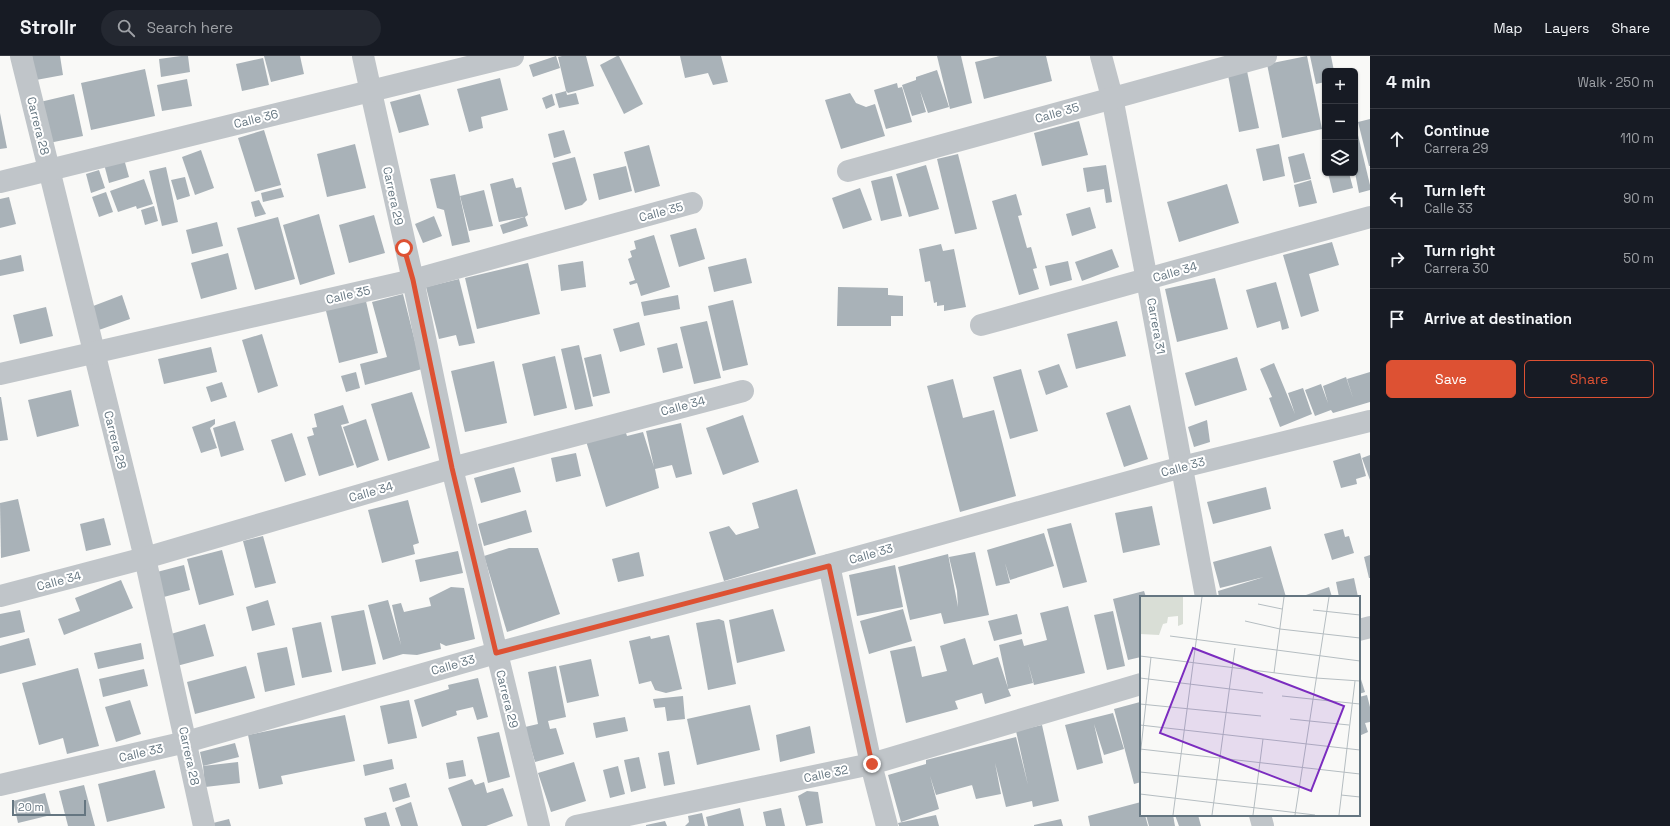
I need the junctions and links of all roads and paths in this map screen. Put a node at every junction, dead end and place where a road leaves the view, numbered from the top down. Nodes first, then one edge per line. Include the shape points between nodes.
1 (21, 56) edge
2 (363, 56) edge
3 (513, 56) edge
4 (1101, 56) edge
5 (1266, 56) edge
6 (371, 90) junction
7 (1112, 97) junction
8 (49, 170) junction
9 (848, 171) dead end
10 (0, 182) edge
11 (692, 203) dead end
12 (1370, 218) edge
13 (413, 280) junction
14 (1147, 280) junction
15 (981, 325) dead end
16 (93, 353) junction
17 (0, 374) edge
18 (743, 391) dead end
19 (1370, 420) edge
20 (1182, 467) junction
21 (452, 468) junction
22 (145, 558) junction
23 (829, 566) junction
24 (0, 596) edge
25 (1206, 596) edge
26 (1370, 627) edge
27 (1360, 630) edge
28 (496, 653) junction
29 (1140, 684) edge
30 (186, 742) junction
31 (872, 764) junction
32 (0, 785) edge
33 (1260, 816) edge
34 (204, 826) edge
35 (539, 826) edge
36 (576, 826) edge
37 (887, 826) edge
38 (1263, 826) edge

1 - 8 street, Carrera 28
2 - 6 street, Carrera 29
3 - 6 street, Calle 36
4 - 7 street, Carrera 31
5 - 7 street, Calle 35
6 - 8 street, Calle 36
6 - 13 street, Carrera 29
7 - 9 street, Calle 35
7 - 14 street, Carrera 31
8 - 10 street, Calle 36
8 - 16 street, Carrera 28
11 - 13 street, Calle 35
12 - 14 street, Calle 34
13 - 16 street, Calle 35
13 - 21 street, Carrera 29
14 - 15 street, Calle 34
14 - 20 street, Carrera 31
16 - 17 street, Calle 35
16 - 22 street, Carrera 28
18 - 21 street, Calle 34
19 - 20 street, Calle 33
20 - 23 street, Calle 33
20 - 25 street, Carrera 31
21 - 22 street, Calle 34
21 - 28 street, Carrera 29
22 - 24 street, Calle 34
22 - 30 street, Carrera 28
23 - 28 street, Calle 33
23 - 31 street
26 - 27 street
28 - 30 street, Calle 33
28 - 35 street, Carrera 29
29 - 31 street, Calle 32
30 - 32 street, Calle 33
30 - 34 street, Carrera 28
31 - 36 street, Calle 32
31 - 37 street
33 - 38 street

